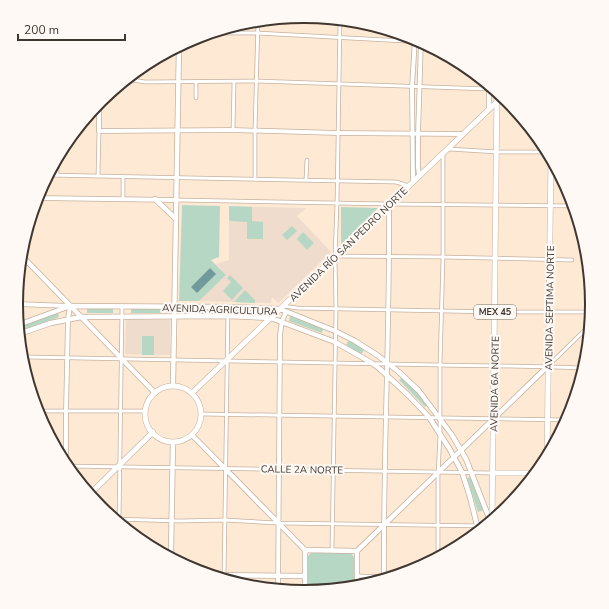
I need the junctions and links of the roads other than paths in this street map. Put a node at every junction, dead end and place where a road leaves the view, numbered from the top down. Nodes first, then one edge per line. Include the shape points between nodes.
1 (340, 25) edge
2 (258, 27) edge
3 (232, 33) edge
4 (257, 33) junction
5 (340, 38) junction
6 (399, 40) edge
7 (415, 45) edge
8 (422, 49) edge
9 (179, 53) edge
10 (134, 80) edge
11 (256, 81) junction
12 (179, 82) junction
13 (196, 82) junction
14 (234, 82) junction
15 (339, 85) junction
16 (412, 87) junction
17 (419, 87) junction
18 (483, 87) edge
19 (489, 92) edge
20 (196, 98) dead end
21 (497, 101) joint
22 (489, 109) junction
23 (99, 112) edge
24 (233, 130) junction
25 (99, 131) junction
26 (178, 131) junction
27 (255, 131) junction
28 (338, 133) junction
29 (412, 133) junction
30 (418, 134) junction
31 (463, 134) junction
32 (448, 149) junction
33 (497, 152) junction
34 (541, 152) edge
35 (443, 153) junction
36 (307, 160) dead end
37 (551, 169) edge
38 (57, 172) edge
39 (57, 175) joint
40 (98, 176) junction
41 (419, 176) junction
42 (123, 177) junction
43 (177, 178) junction
44 (255, 179) junction
45 (306, 179) junction
46 (338, 181) junction
47 (411, 184) junction
48 (44, 198) edge
49 (123, 199) junction
50 (155, 199) junction
51 (177, 200) junction
52 (337, 203) junction
53 (389, 204) junction
54 (442, 205) junction
55 (496, 206) junction
56 (550, 206) junction
57 (568, 206) edge
58 (176, 219) junction
59 (335, 256) junction
60 (390, 256) junction
61 (443, 257) junction
62 (495, 258) junction
63 (26, 260) edge
64 (549, 260) junction
65 (572, 260) dead end
66 (23, 304) edge
67 (70, 306) junction
68 (122, 306) junction
69 (175, 307) junction
70 (228, 307) junction
71 (282, 308) junction
72 (336, 309) junction
73 (388, 310) junction
74 (442, 310) junction
75 (286, 312) junction
76 (495, 312) junction
77 (548, 312) junction
78 (586, 312) edge
79 (121, 316) junction
80 (228, 316) junction
81 (175, 317) junction
82 (81, 318) junction
83 (271, 318) junction
84 (68, 319) junction
85 (282, 322) junction
86 (24, 323) edge
87 (585, 330) edge
88 (336, 331) junction
89 (25, 332) edge
90 (335, 342) junction
91 (28, 357) edge
92 (67, 358) junction
93 (121, 358) junction
94 (174, 359) junction
95 (227, 360) junction
96 (280, 361) junction
97 (335, 362) junction
98 (372, 363) junction
99 (388, 364) junction
100 (440, 365) junction
101 (494, 366) junction
102 (548, 366) junction
103 (579, 368) edge
104 (387, 375) junction
105 (173, 386) junction
106 (155, 393) junction
107 (192, 393) junction
108 (44, 411) edge
109 (120, 411) junction
110 (146, 411) junction
111 (66, 412) junction
112 (202, 414) junction
113 (227, 414) junction
114 (280, 415) junction
115 (334, 416) junction
116 (386, 417) junction
117 (429, 417) junction
118 (440, 418) junction
119 (494, 419) junction
120 (548, 419) junction
121 (561, 420) edge
122 (152, 432) junction
123 (440, 434) junction
124 (192, 435) junction
125 (173, 442) junction
126 (547, 446) edge
127 (461, 450) junction
128 (66, 454) edge
129 (454, 457) junction
130 (74, 466) edge
131 (118, 466) junction
132 (172, 468) junction
133 (278, 468) junction
134 (226, 469) junction
135 (334, 469) junction
136 (385, 470) junction
137 (439, 472) junction
138 (462, 472) junction
139 (472, 473) junction
140 (492, 473) junction
141 (530, 473) edge
142 (93, 490) edge
143 (491, 515) edge
144 (119, 516) edge
145 (489, 517) edge
146 (225, 520) junction
147 (125, 521) edge
148 (171, 521) junction
149 (278, 523) junction
150 (333, 523) junction
151 (385, 524) junction
152 (438, 525) junction
153 (478, 526) joint
154 (305, 550) junction
155 (332, 550) junction
156 (170, 551) edge
157 (357, 551) junction
158 (438, 552) edge
159 (224, 574) edge
160 (384, 574) edge
161 (278, 575) junction
162 (305, 576) junction
163 (357, 576) junction
164 (237, 577) edge
165 (373, 577) edge
166 (357, 581) edge
167 (278, 585) edge
168 (305, 586) edge

1 - 5 street
2 - 4 street
3 - 4 street
4 - 5 street
4 - 11 street
5 - 6 street
5 - 15 street
7 - 16 street
8 - 17 street
9 - 12 main road
10 - 12 street
11 - 14 street
11 - 15 street
11 - 27 street
12 - 13 street
12 - 26 main road
13 - 14 street
13 - 20 street
14 - 24 street
15 - 16 street
15 - 28 street
16 - 17 street
16 - 29 street
17 - 18 street
17 - 30 street
19 - 22 main road
21 - 22 main road, AVENIDA RÍO SAN PEDRO NORTE
21 - 33 main road, AVENIDA 6A NORTE / MEX 45
22 - 31 main road, AVENIDA RÍO SAN PEDRO NORTE
23 - 25 street
24 - 26 street
24 - 27 street
25 - 26 street
25 - 40 street
26 - 43 main road
27 - 28 street
27 - 44 street
28 - 29 street
28 - 46 street
29 - 30 street
29 - 47 street
30 - 31 street
30 - 41 street
31 - 32 main road, AVENIDA RÍO SAN PEDRO NORTE
32 - 33 street
32 - 35 main road, AVENIDA RÍO SAN PEDRO NORTE
33 - 34 street
33 - 55 main road, AVENIDA 6A NORTE / MEX 45
35 - 41 main road, AVENIDA RÍO SAN PEDRO NORTE
35 - 54 street
36 - 45 street
37 - 56 main road, AVENIDA SEPTIMA NORTE
38 - 39 street
39 - 40 street
40 - 42 street
41 - 47 main road, AVENIDA RÍO SAN PEDRO NORTE
42 - 43 street
42 - 49 street
43 - 44 street
43 - 51 main road
44 - 45 street
45 - 46 street
46 - 47 street
46 - 52 street
47 - 53 main road, AVENIDA RÍO SAN PEDRO NORTE
48 - 49 street
49 - 50 street
50 - 51 street
50 - 58 main road
51 - 52 street
51 - 58 main road
52 - 53 street
52 - 59 street
53 - 54 street
53 - 59 main road, AVENIDA RÍO SAN PEDRO NORTE
53 - 60 street
54 - 55 street
54 - 61 street
55 - 56 street
55 - 62 main road, AVENIDA 6A NORTE / MEX 45
56 - 57 street
56 - 64 main road, AVENIDA SEPTIMA NORTE
58 - 69 main road
59 - 60 street
59 - 71 main road, AVENIDA RÍO SAN PEDRO NORTE
59 - 72 street
60 - 61 street
60 - 73 street
61 - 62 street
61 - 74 street
62 - 64 street
62 - 76 main road, AVENIDA 6A NORTE / MEX 45
63 - 67 main road
64 - 65 street
64 - 77 main road, AVENIDA SEPTIMA NORTE
66 - 67 street
67 - 68 main road, AVENIDA AGRICULTURA
67 - 82 main road
67 - 84 street
67 - 86 main road, AVENIDA AGRICULTURA
68 - 69 main road, AVENIDA AGRICULTURA
68 - 79 street
69 - 70 main road, AVENIDA AGRICULTURA
69 - 81 main road
70 - 71 main road, AVENIDA AGRICULTURA
70 - 80 street
71 - 72 street
71 - 75 main road, AVENIDA AGRICULTURA
71 - 83 main road, AVENIDA RÍO SAN PEDRO NORTE
72 - 73 street
72 - 88 street
73 - 74 street
73 - 99 street
74 - 76 street
74 - 100 street
75 - 85 street
75 - 88 main road, AVENIDA AGRICULTURA
76 - 77 street
76 - 101 main road, AVENIDA 6A NORTE / MEX 45
77 - 78 street
77 - 102 main road, AVENIDA SEPTIMA NORTE
79 - 81 main road, AVENIDA AGRICULTURA
79 - 82 main road, AVENIDA AGRICULTURA
79 - 93 street
80 - 81 main road, AVENIDA AGRICULTURA
80 - 83 main road, AVENIDA AGRICULTURA
80 - 95 street
81 - 94 main road
82 - 84 main road, AVENIDA AGRICULTURA
82 - 93 main road
83 - 85 main road, AVENIDA AGRICULTURA
83 - 95 main road, AVENIDA RÍO SAN PEDRO NORTE
84 - 89 main road, AVENIDA AGRICULTURA
84 - 92 street
85 - 90 main road, AVENIDA AGRICULTURA
85 - 96 street
87 - 102 street
88 - 90 street
88 - 99 main road, AVENIDA AGRICULTURA
90 - 97 street
90 - 98 main road, AVENIDA AGRICULTURA
91 - 92 street
92 - 93 street
92 - 111 street
93 - 94 street
93 - 106 main road
93 - 109 street
94 - 95 street
94 - 105 main road
95 - 96 street
95 - 107 main road, AVENIDA RÍO SAN PEDRO NORTE
95 - 113 street
96 - 97 street
96 - 114 street
97 - 98 street
97 - 115 street
98 - 99 street
98 - 104 main road, AVENIDA AGRICULTURA
99 - 100 street
99 - 104 street
99 - 118 main road, AVENIDA AGRICULTURA via 419,391
100 - 101 street
100 - 118 street
101 - 102 street
101 - 119 main road, AVENIDA 6A NORTE / MEX 45
102 - 103 street
102 - 119 main road
102 - 120 main road, AVENIDA SEPTIMA NORTE
104 - 116 street
104 - 117 main road, AVENIDA AGRICULTURA
105 - 106 main road
105 - 107 main road
106 - 110 main road via 147,404
107 - 112 main road
108 - 111 street
109 - 110 street
109 - 111 street
109 - 131 street
110 - 122 main road via 147,422
111 - 128 street
112 - 113 street
112 - 124 main road
113 - 114 street
113 - 134 street
114 - 115 street
114 - 133 street
115 - 116 street
115 - 135 street
116 - 117 street
116 - 136 street
117 - 118 street
117 - 123 main road, AVENIDA AGRICULTURA
118 - 119 street
118 - 123 street
118 - 127 main road, AVENIDA AGRICULTURA
119 - 120 street
119 - 127 main road
119 - 140 main road, AVENIDA 6A NORTE / MEX 45
120 - 121 street
120 - 126 main road, AVENIDA SEPTIMA NORTE
122 - 125 main road via 165,441
122 - 131 main road
123 - 129 main road, AVENIDA AGRICULTURA
123 - 137 street
124 - 125 main road
124 - 134 main road
125 - 132 main road
127 - 129 main road
127 - 139 main road, AVENIDA AGRICULTURA
129 - 137 main road
129 - 138 main road, AVENIDA AGRICULTURA
130 - 131 street, CALLE 2A NORTE
131 - 132 street, CALLE 2A NORTE
131 - 142 main road
131 - 144 street
132 - 134 street, CALLE 2A NORTE
132 - 148 main road
133 - 134 street, CALLE 2A NORTE
133 - 135 street, CALLE 2A NORTE
133 - 149 street
134 - 146 street
134 - 149 main road
135 - 136 street, CALLE 2A NORTE
135 - 150 street
136 - 137 street, CALLE 2A NORTE
136 - 151 street
137 - 138 street, CALLE 2A NORTE
137 - 151 main road
137 - 152 street
138 - 139 street, CALLE 2A NORTE
138 - 153 main road, AVENIDA AGRICULTURA
139 - 140 street, CALLE 2A NORTE
139 - 145 main road, AVENIDA AGRICULTURA
140 - 141 main road, CALLE 2A NORTE
140 - 143 main road, AVENIDA 6A NORTE / MEX 45
146 - 148 street
146 - 149 street
146 - 159 street
147 - 148 street
148 - 156 main road
149 - 150 street
149 - 154 main road
149 - 161 street
150 - 151 street
150 - 155 street
151 - 152 street
151 - 157 main road
151 - 160 street
152 - 153 street
152 - 158 street
154 - 155 main road
154 - 162 main road
155 - 157 main road
157 - 163 main road
161 - 162 main road
161 - 164 main road
161 - 167 street
162 - 168 main road
163 - 165 street
163 - 166 main road

